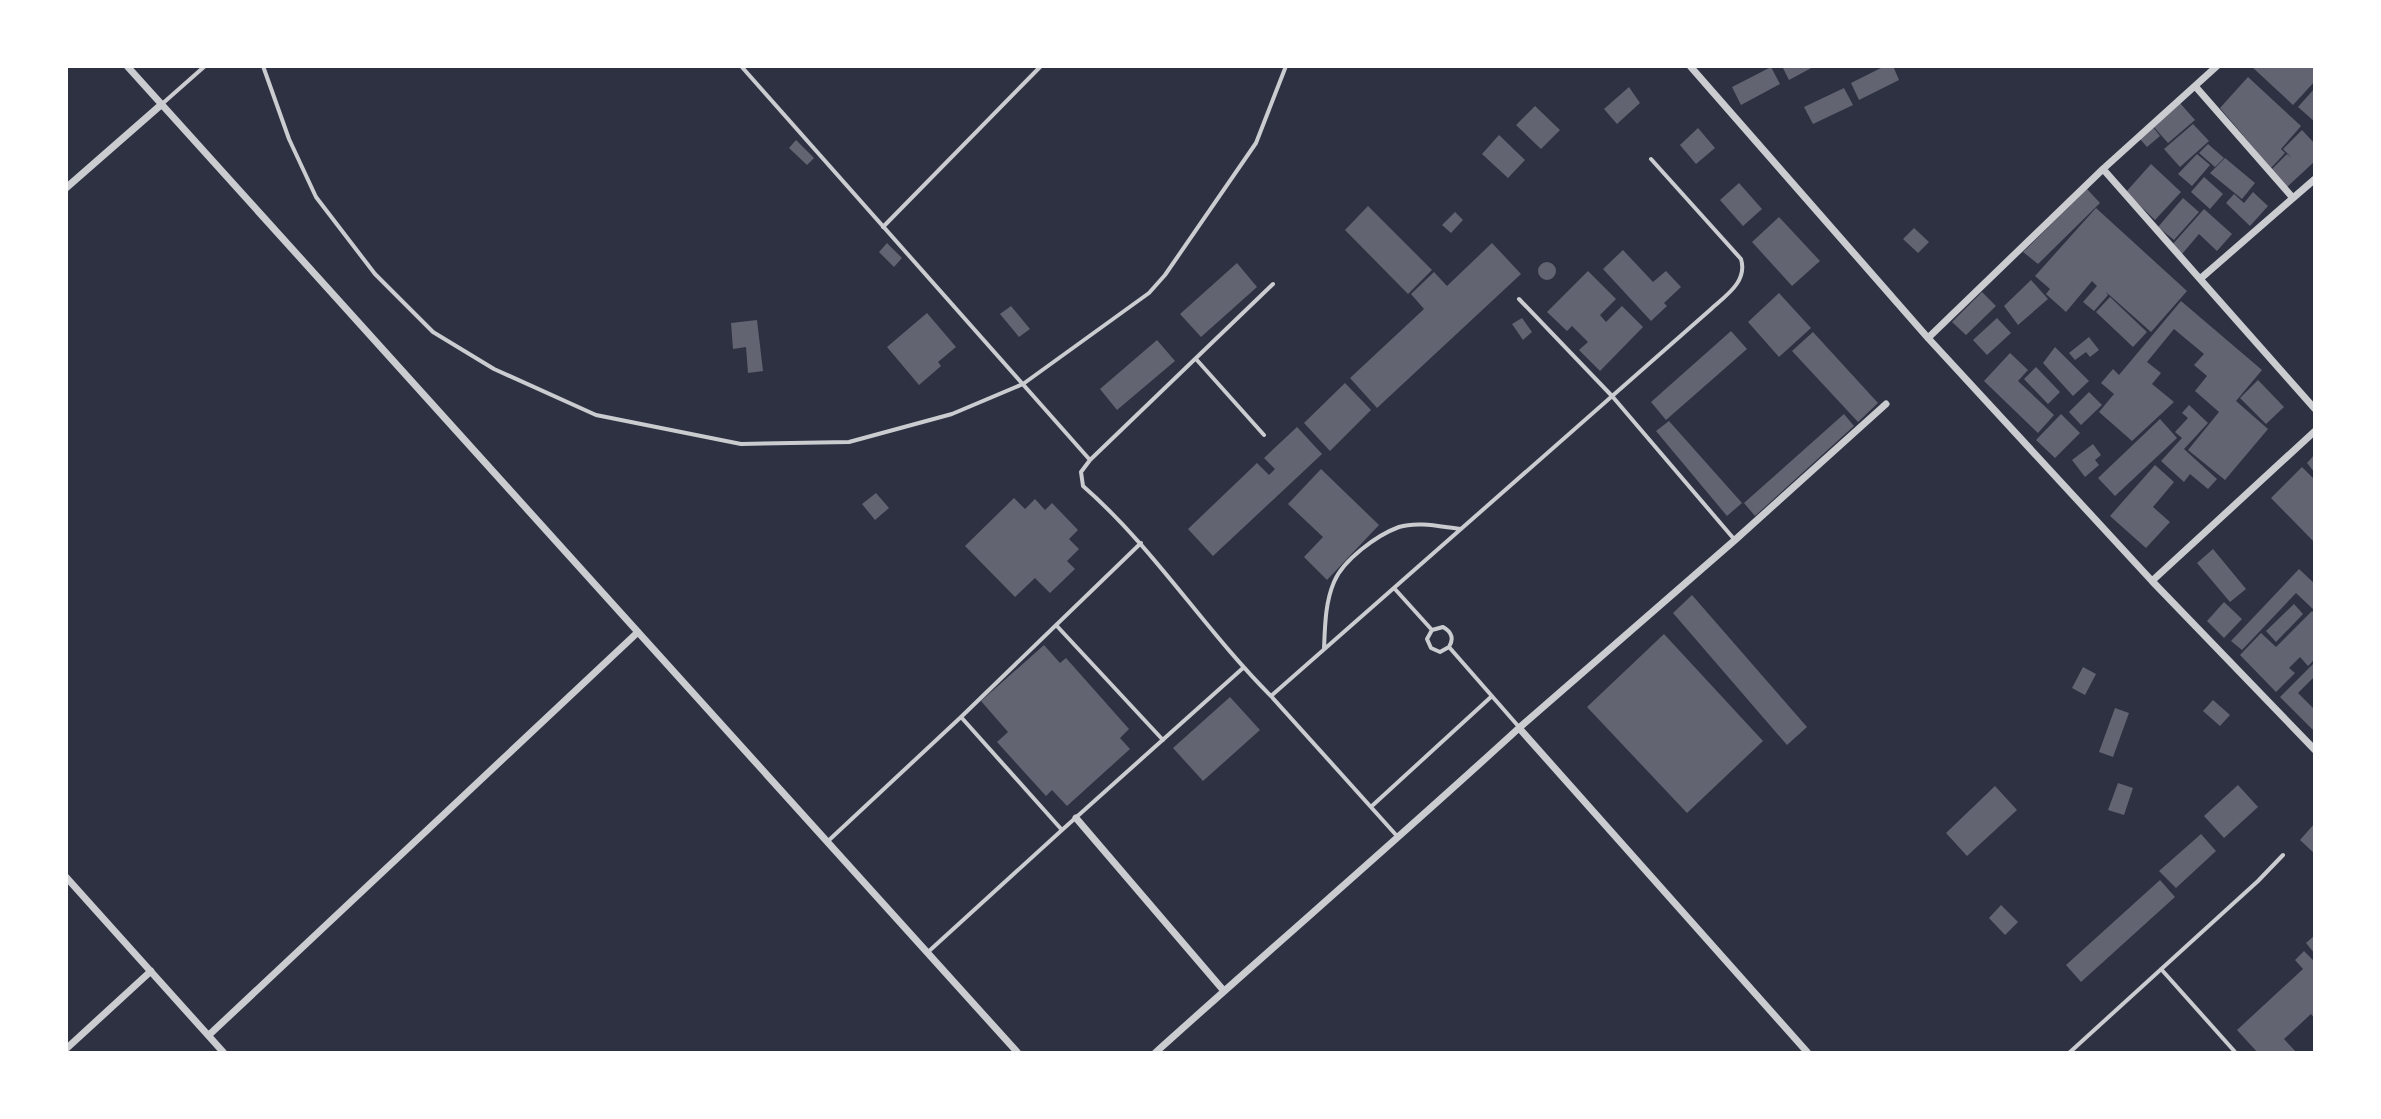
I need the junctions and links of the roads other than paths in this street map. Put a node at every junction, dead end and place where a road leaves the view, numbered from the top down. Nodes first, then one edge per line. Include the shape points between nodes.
1 (127, 66) edge
2 (205, 66) edge
3 (263, 66) edge
4 (741, 66) edge
5 (1041, 66) edge
6 (1286, 66) edge
7 (1690, 66) edge
8 (2217, 66) edge
9 (2195, 86) junction
10 (162, 104) junction
11 (1651, 159) dead end
12 (2103, 169) junction
13 (2315, 179) edge
14 (66, 188) edge
15 (2293, 198) junction
16 (883, 227) junction
17 (2200, 279) junction
18 (1273, 284) dead end
19 (1519, 299) dead end
20 (1928, 338) junction
21 (1195, 359) junction
22 (1023, 384) junction
23 (1612, 396) junction
24 (1886, 404) dead end
25 (2315, 409) edge
26 (2315, 431) edge
27 (1264, 435) dead end
28 (1090, 460) junction
29 (1461, 529) junction
30 (1735, 540) junction
31 (1141, 543) junction
32 (2152, 581) junction
33 (1394, 588) junction
34 (1056, 625) junction
35 (1432, 630) junction
36 (638, 632) junction
37 (1449, 647) junction
38 (1324, 650) junction
39 (1243, 668) junction
40 (1271, 696) junction
41 (1492, 696) junction
42 (961, 717) junction
43 (1519, 728) junction
44 (1163, 740) junction
45 (2315, 750) edge
46 (1372, 806) junction
47 (1076, 818) junction
48 (1062, 830) junction
49 (1399, 838) junction
50 (827, 842) junction
51 (2283, 855) dead end
52 (66, 877) edge
53 (927, 953) junction
54 (2161, 969) junction
55 (151, 971) junction
56 (1224, 991) junction
57 (209, 1035) junction
58 (66, 1049) edge
59 (224, 1053) edge
60 (1018, 1053) edge
61 (1155, 1053) edge
62 (1808, 1053) edge
63 (2069, 1053) edge
64 (2236, 1053) edge

1 - 10 street
2 - 10 lane
3 - 22 lane via 316,197 375,274 433,332 494,369 596,415 741,444 849,442 952,414
4 - 16 lane
5 - 16 lane
6 - 22 lane via 1256,143 1165,275 1149,293
7 - 20 street
8 - 9 street
9 - 12 street
9 - 15 street
10 - 14 street
10 - 36 street
11 - 23 lane via 1741,259 1745,270 1718,302
12 - 17 street
12 - 20 street
13 - 15 street
15 - 17 street
16 - 22 lane
17 - 25 street
18 - 21 lane
19 - 23 lane
20 - 32 street
21 - 27 lane
21 - 28 lane
22 - 28 lane
23 - 29 lane
23 - 30 lane
24 - 30 street
26 - 32 street
28 - 31 lane via 1081,472 1083,486
29 - 33 lane
29 - 38 lane via 1400,527 1355,555 1334,581
30 - 43 street
31 - 34 lane
31 - 39 lane
32 - 45 street
33 - 35 lane
33 - 38 lane
34 - 42 lane
34 - 44 lane
35 - 37 lane via 1447,629 1452,636
35 - 37 lane via 1427,639 1431,648 1440,652
36 - 50 street
36 - 57 street
37 - 41 lane
38 - 40 lane
39 - 40 lane
39 - 44 lane
40 - 46 lane
41 - 43 lane
41 - 46 lane
42 - 48 lane
42 - 50 lane
43 - 49 street
43 - 62 street
44 - 47 lane
46 - 49 lane
47 - 48 lane
47 - 56 street
48 - 53 lane
49 - 56 street
50 - 53 street
51 - 54 lane
52 - 55 street
53 - 60 street
54 - 63 lane
54 - 64 lane
55 - 57 street
55 - 58 street
56 - 61 street
57 - 59 street

